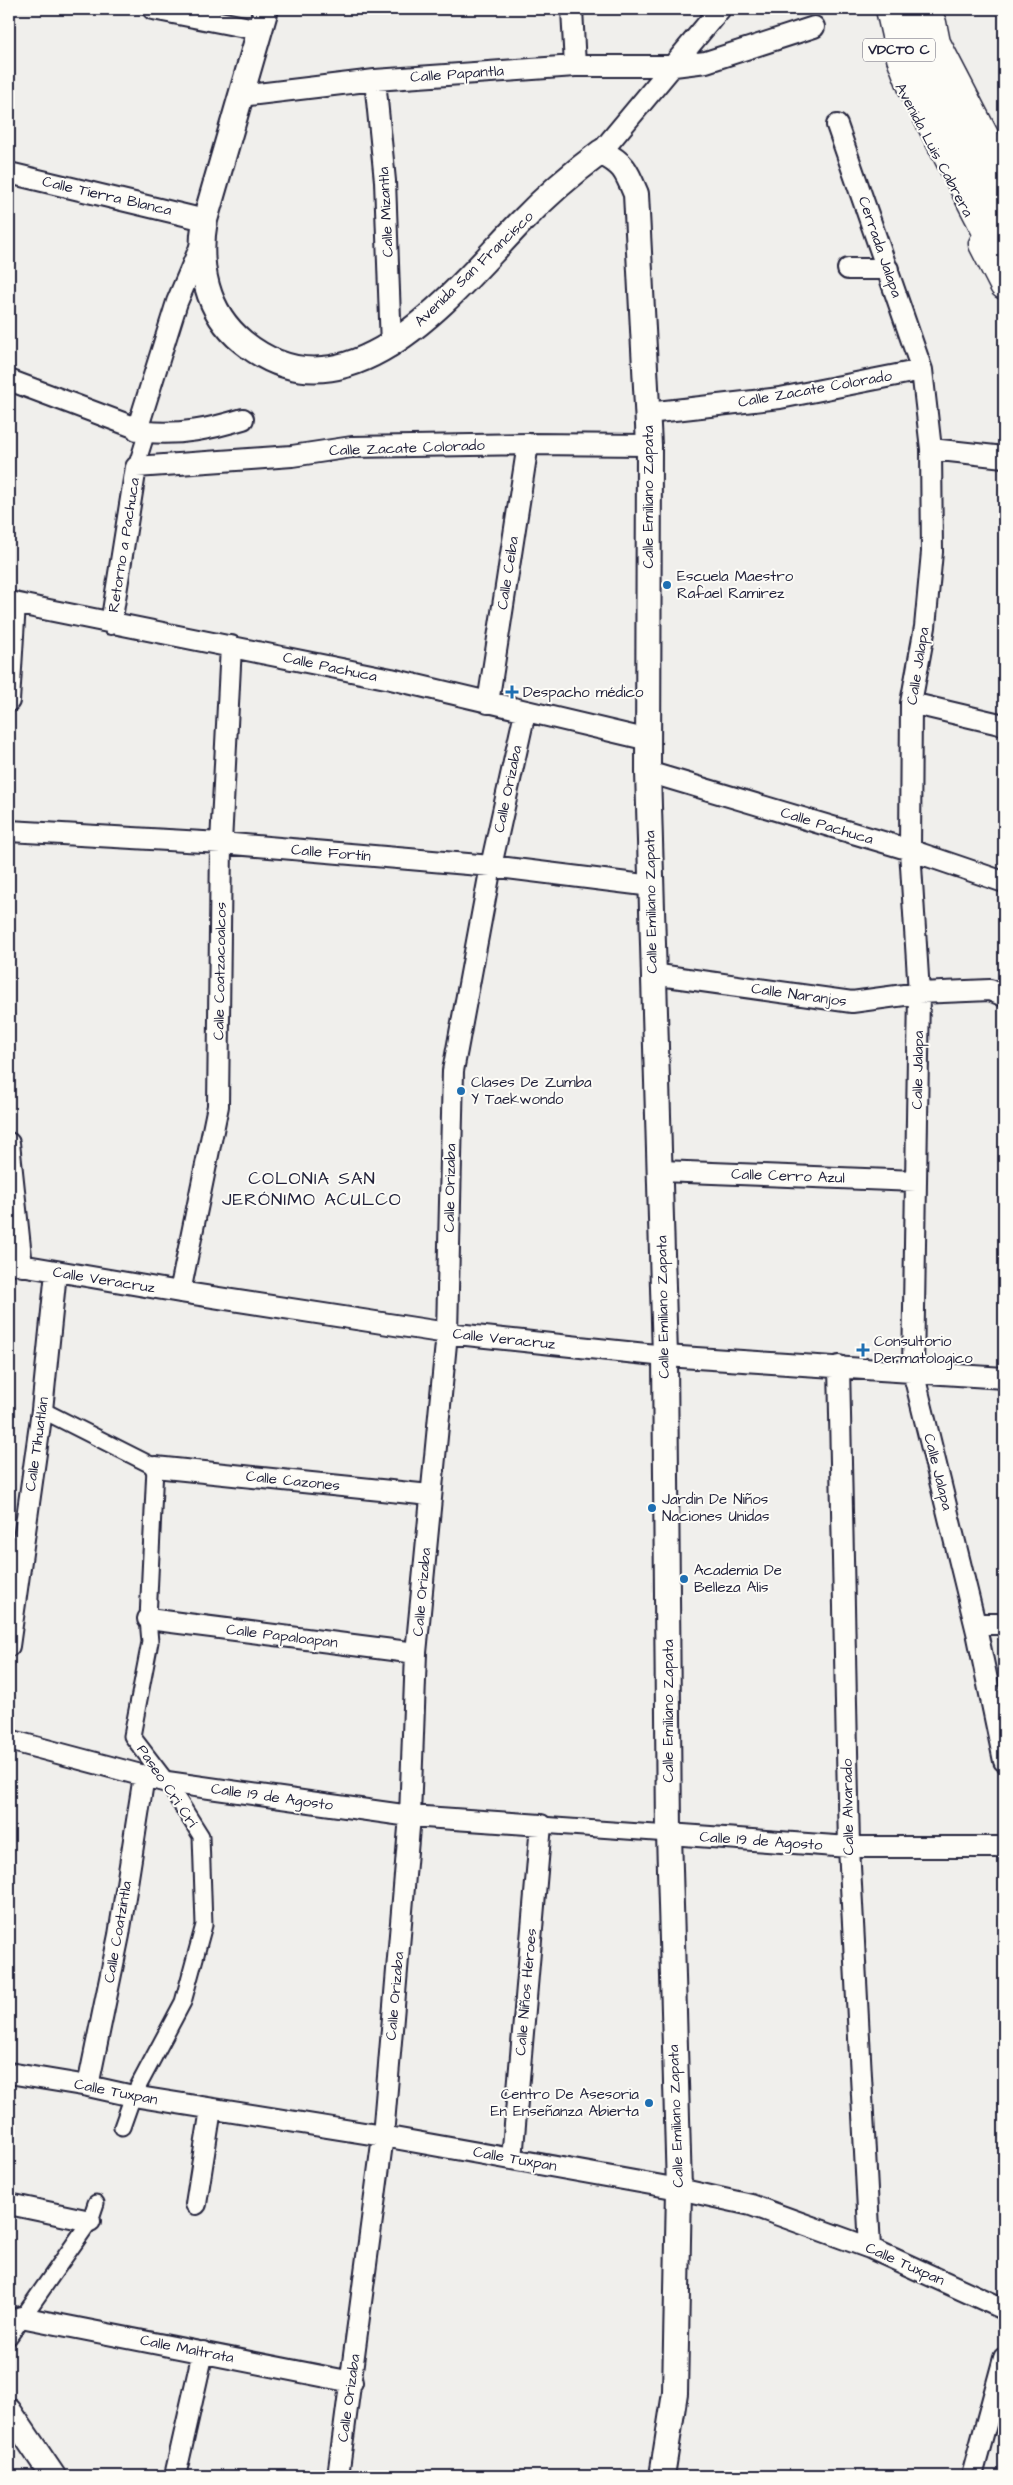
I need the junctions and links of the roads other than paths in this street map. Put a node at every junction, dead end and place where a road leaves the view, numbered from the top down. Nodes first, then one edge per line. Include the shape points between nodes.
1 (153, 9) edge
2 (572, 9) edge
3 (720, 9) edge
4 (879, 9) edge
5 (890, 9) edge
6 (917, 9) edge
7 (929, 9) edge
8 (263, 19) edge
9 (814, 27) dead end
10 (575, 66) junction
11 (674, 66) junction
12 (375, 80) junction
13 (241, 96) junction
14 (837, 125) dead end
15 (600, 152) junction
16 (9, 173) edge
17 (1004, 174) edge
18 (1004, 215) edge
19 (206, 220) junction
20 (201, 245) junction
21 (1004, 265) edge
22 (848, 269) dead end
23 (888, 269) junction
24 (1004, 286) edge
25 (391, 346) junction
26 (922, 370) junction
27 (9, 380) edge
28 (648, 413) junction
29 (243, 419) dead end
30 (142, 431) junction
31 (528, 444) junction
32 (649, 445) junction
33 (931, 449) junction
34 (1004, 457) edge
35 (136, 467) junction
36 (12, 603) edge
37 (111, 624) junction
38 (232, 646) junction
39 (9, 701) edge
40 (488, 703) junction
41 (911, 703) junction
42 (525, 712) junction
43 (1004, 725) edge
44 (648, 740) junction
45 (648, 772) junction
46 (9, 831) edge
47 (221, 843) junction
48 (910, 850) junction
49 (492, 866) junction
50 (1004, 882) edge
51 (652, 886) junction
52 (652, 974) junction
53 (919, 993) junction
54 (1004, 996) edge
55 (9, 1143) edge
56 (661, 1171) junction
57 (916, 1181) junction
58 (15, 1265) edge
59 (56, 1272) junction
60 (180, 1292) junction
61 (447, 1333) junction
62 (665, 1356) junction
63 (839, 1366) junction
64 (913, 1371) junction
65 (1004, 1378) edge
66 (42, 1410) junction
67 (155, 1467) junction
68 (430, 1495) junction
69 (148, 1618) junction
70 (975, 1624) junction
71 (1004, 1624) edge
72 (9, 1646) edge
73 (416, 1653) junction
74 (9, 1740) edge
75 (1004, 1761) edge
76 (144, 1776) junction
77 (167, 1782) junction
78 (410, 1816) junction
79 (541, 1825) junction
80 (669, 1834) junction
81 (849, 1847) junction
82 (1004, 1847) edge
83 (9, 2073) edge
84 (88, 2086) junction
85 (133, 2096) junction
86 (211, 2109) junction
87 (122, 2127) dead end
88 (383, 2136) junction
89 (512, 2159) junction
90 (679, 2189) junction
91 (9, 2204) edge
92 (196, 2204) dead end
93 (93, 2212) joint
94 (870, 2248) junction
95 (1004, 2309) edge
96 (21, 2316) junction
97 (9, 2337) edge
98 (203, 2352) junction
99 (1004, 2358) edge
100 (352, 2382) junction
101 (12, 2416) edge
102 (53, 2476) edge
103 (175, 2476) edge
104 (338, 2476) edge
105 (662, 2476) edge
106 (972, 2476) edge

1 - 8 street
2 - 10 street
3 - 11 street
4 - 24 main road, Avenida Luis Cabrera via 892,70
5 - 21 main road, VDCTO C via 901,58 913,89
6 - 18 main road, VDCTO C via 934,75
7 - 17 main road via 936,43
8 - 13 street, Avenida San Francisco
9 - 11 street, Calle Papantla via 706,62
10 - 11 street, Calle Papantla
10 - 12 street, Calle Papantla
11 - 15 street
12 - 13 street, Calle Papantla
12 - 25 street, Calle Mizantla via 385,181
13 - 19 street, Avenida San Francisco
14 - 23 street, Cerrada Jalapa
15 - 25 street, Avenida San Francisco via 577,169 521,222 464,283
15 - 28 street, Calle Emiliano Zapata via 619,161 626,169 636,194
16 - 19 street, Calle Tierra Blanca
19 - 20 street, Avenida San Francisco
20 - 25 street, Avenida San Francisco via 208,292 227,329 261,357 296,367 326,370 358,362
20 - 30 street, Avenida San Francisco via 177,302
22 - 23 street
23 - 26 street, Cerrada Jalapa
26 - 28 street, Calle Zacate Colorado via 780,398
26 - 33 street, Calle Jalapa
27 - 30 street
28 - 32 street, Calle Emiliano Zapata
29 - 30 street via 205,430 168,434
30 - 35 street
31 - 32 street, Calle Zacate Colorado
31 - 35 street, Calle Zacate Colorado via 352,447 292,456
31 - 40 street, Calle Ceiba
32 - 44 street, Calle Emiliano Zapata
33 - 34 street
33 - 41 street, Calle Jalapa via 932,552 925,627
35 - 37 street, Retorno a Pachuca
36 - 37 street, Calle Pachuca
36 - 39 street
37 - 38 street, Calle Pachuca
38 - 40 street, Calle Pachuca
38 - 47 street, Calle Coatzacoalcos
40 - 42 street, Calle Pachuca
41 - 43 street
41 - 48 street, Calle Jalapa
42 - 44 street, Calle Pachuca
42 - 49 street, Calle Orizaba
44 - 45 street, Calle Emiliano Zapata
45 - 48 street, Calle Pachuca
45 - 51 street, Calle Emiliano Zapata
46 - 47 street, Calle Fortín
47 - 49 street, Calle Fortín
47 - 60 street, Calle Coatzacoalcos via 218,1106
48 - 50 street, Calle Pachuca
48 - 53 street, Calle Jalapa
49 - 51 street, Calle Fortín
49 - 61 street, Calle Orizaba via 453,1071
51 - 52 street, Calle Emiliano Zapata
52 - 53 street, Calle Naranjos via 852,1002
52 - 56 street, Calle Emiliano Zapata
53 - 54 street, Calle Naranjos via 990,990
53 - 57 street, Calle Jalapa
55 - 58 street
56 - 57 street, Calle Cerro Azul
56 - 62 street, Calle Emiliano Zapata
57 - 64 street, Calle Jalapa
58 - 59 street, Calle Veracruz
59 - 60 street, Calle Veracruz
59 - 66 street, Calle Tihuatlán
60 - 61 street, Calle Veracruz
61 - 62 street, Calle Veracruz
61 - 68 street, Calle Orizaba
62 - 63 street, Calle Veracruz
62 - 80 street, Calle Emiliano Zapata
63 - 64 street, Calle Veracruz
63 - 81 street, Calle Alvarado
64 - 65 street, Calle Veracruz
64 - 70 street, Calle Jalapa
66 - 67 street
66 - 72 street, Calle Tihuatlán
67 - 68 street, Calle Cazones
67 - 69 street, Paseo Cri Crí
68 - 73 street, Calle Orizaba
69 - 73 street, Calle Papaloapan
69 - 77 street, Paseo Cri Crí via 150,1642 132,1736
70 - 71 street
70 - 75 street, Calle Jalapa
73 - 78 street, Calle Orizaba
74 - 76 street, Calle 19 de Agosto
76 - 77 street, Calle 19 de Agosto
76 - 84 street, Calle Coatzintla via 118,1935
77 - 78 street, Calle 19 de Agosto
77 - 85 street, Paseo Cri Crí via 201,1836 204,1925 184,2002
78 - 79 street, Calle 19 de Agosto
78 - 88 street, Calle Orizaba
79 - 80 street
79 - 89 street, Calle Niños Héroes
80 - 81 street, Calle 19 de Agosto
80 - 90 street, Calle Emiliano Zapata
81 - 82 street, Calle 19 de Agosto
81 - 94 street, Calle Alvarado
83 - 84 street, Calle Tuxpan
84 - 85 street, Calle Tuxpan
85 - 86 street, Calle Tuxpan
85 - 87 street, Paseo Cri Crí
86 - 88 street, Calle Tuxpan
86 - 92 street
88 - 89 street, Calle Tuxpan
88 - 100 street, Calle Orizaba
89 - 90 street, Calle Tuxpan
90 - 94 street, Calle Tuxpan via 751,2205
90 - 105 street, Calle Emiliano Zapata via 675,2393
91 - 93 street
93 - 96 street
94 - 95 street, Calle Tuxpan
96 - 97 street
96 - 98 street, Calle Maltrata
98 - 100 street, Calle Maltrata
98 - 103 street
99 - 106 street
100 - 104 street, Calle Orizaba
101 - 102 street

